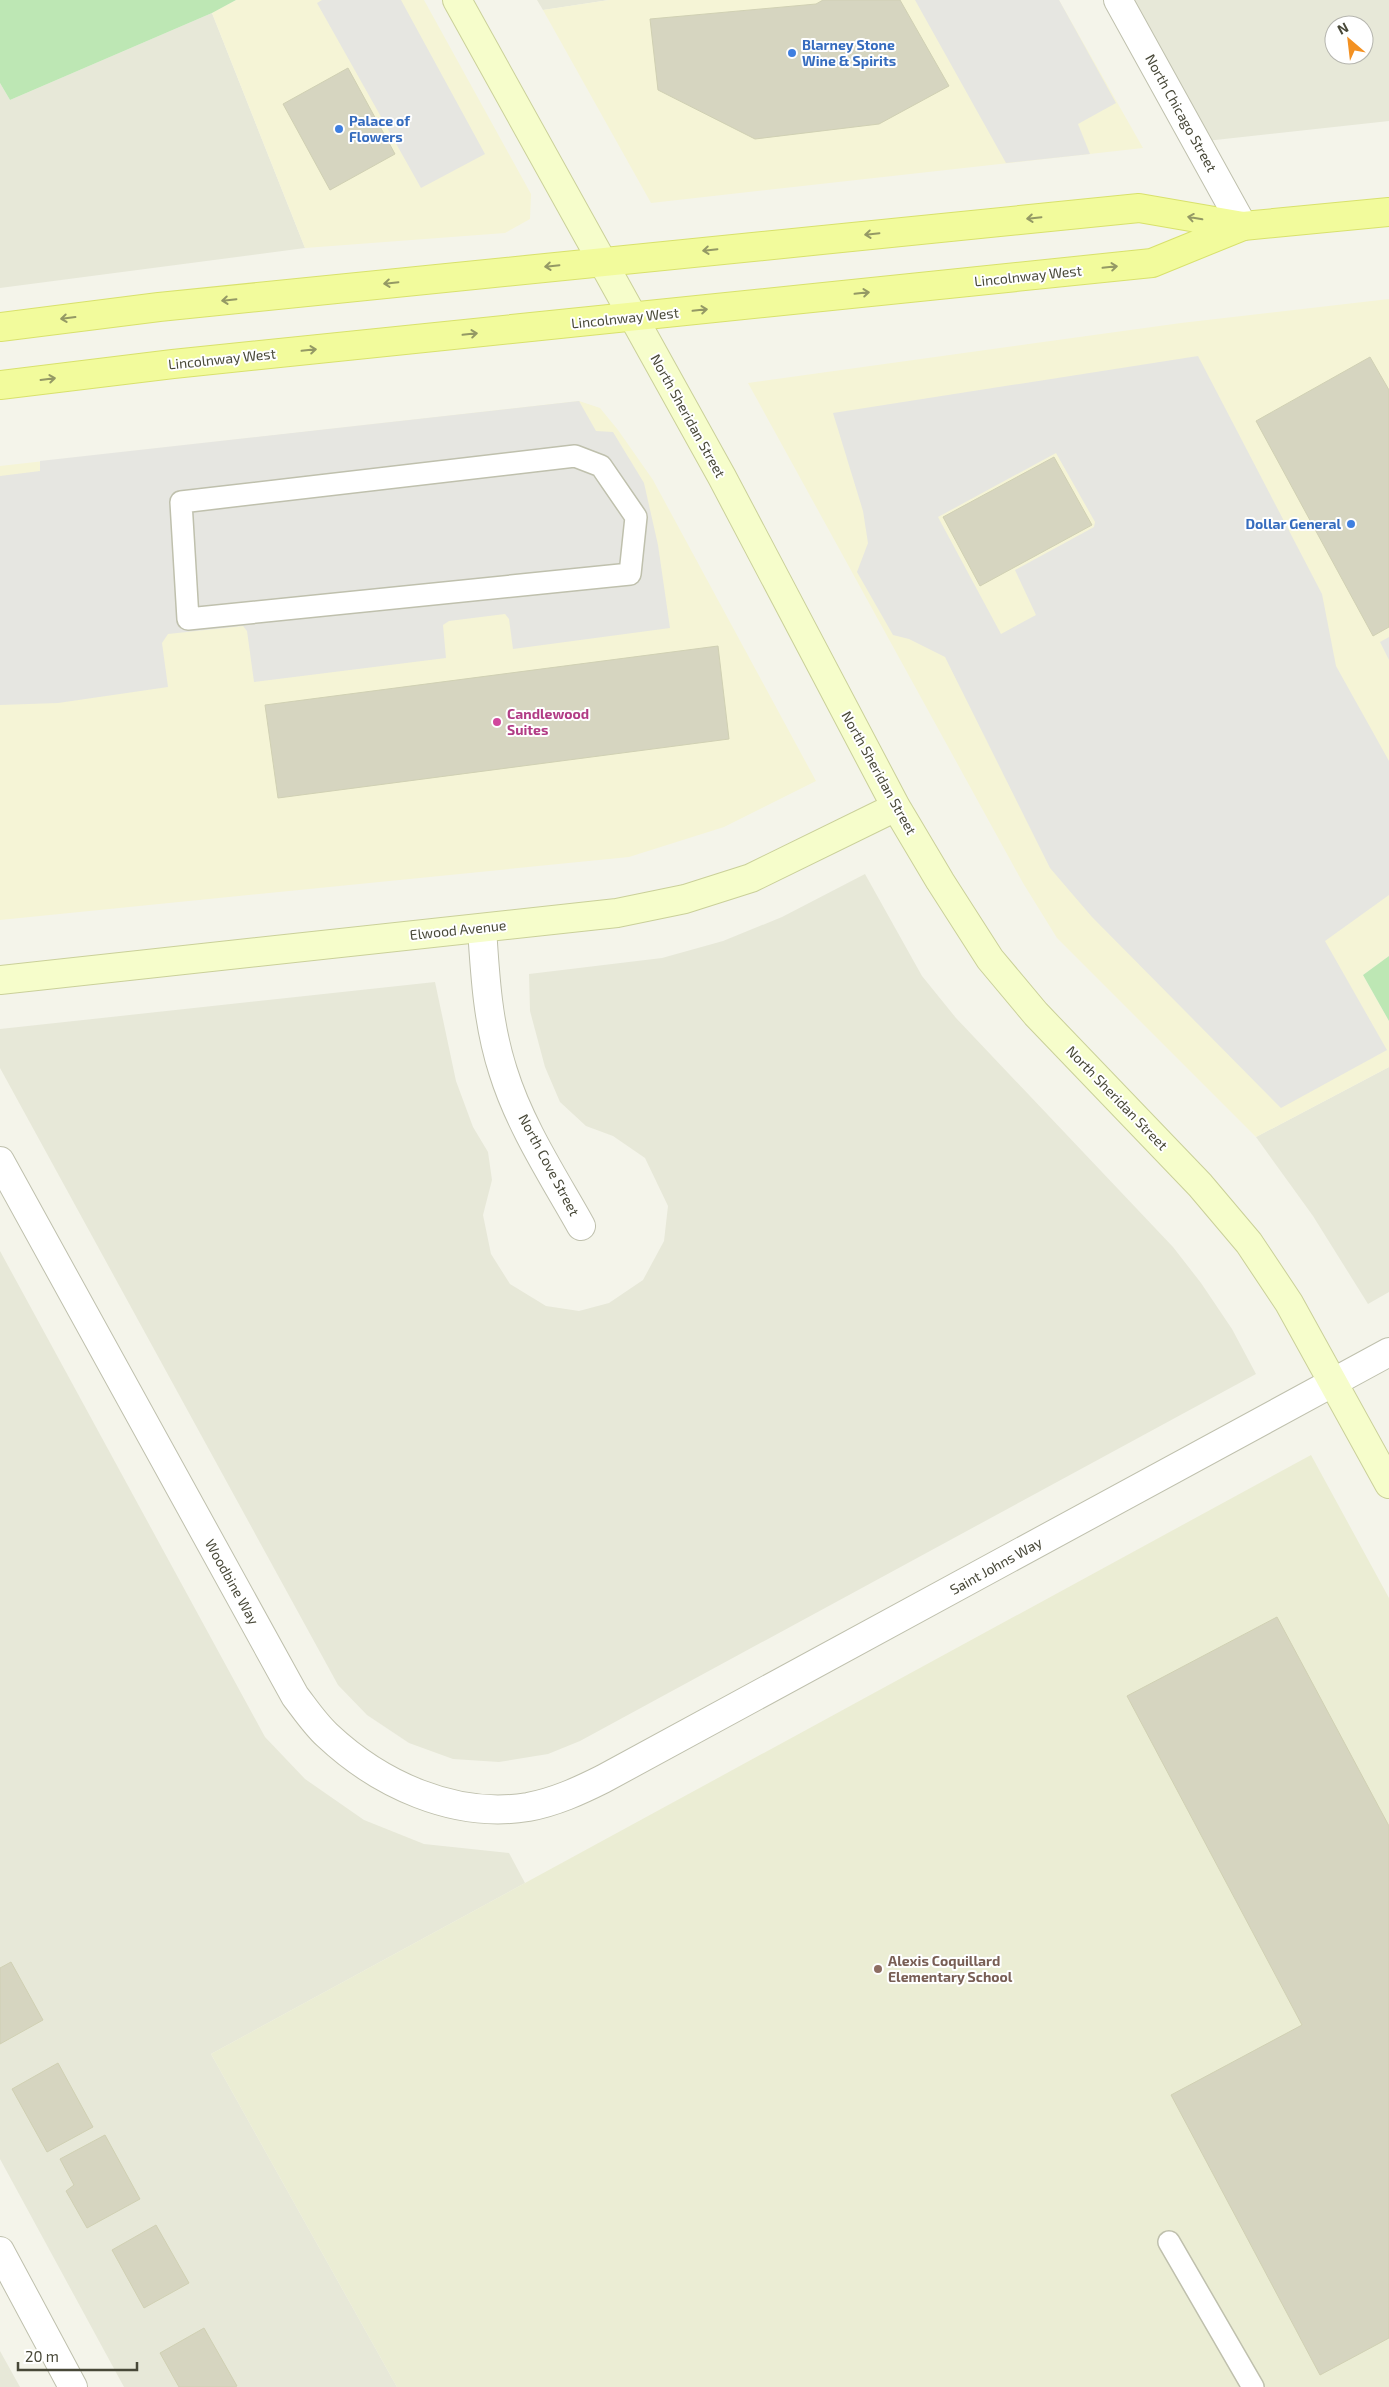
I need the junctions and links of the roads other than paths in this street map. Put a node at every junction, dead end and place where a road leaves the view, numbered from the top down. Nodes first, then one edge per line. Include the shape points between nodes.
1 (457, 0) edge
2 (1118, 0) edge
3 (1389, 212) edge
4 (1243, 226) junction
5 (601, 261) junction
6 (634, 317) junction
7 (0, 327) edge
8 (0, 385) edge
9 (636, 517) joint
10 (896, 807) junction
11 (482, 928) junction
12 (0, 980) edge
13 (0, 1161) edge
14 (581, 1226) dead end
15 (1389, 1352) edge
16 (1334, 1382) junction
17 (1389, 1484) edge
18 (603, 1779) joint
19 (1169, 2242) dead end
20 (0, 2251) edge
21 (73, 2387) edge
22 (1253, 2387) edge

1 - 5 street, North Sheridan Street
2 - 4 street, North Chicago Street
3 - 4 main road, Lincolnway West
4 -> 5 main road, Lincolnway West via 1139,208
6 -> 4 main road, Lincolnway West via 1152,263
5 - 6 street, North Sheridan Street
5 -> 7 main road, Lincolnway West via 158,307
8 -> 6 main road, Lincolnway West
6 - 10 street, North Sheridan Street
9 - 9 lane via 602,466 574,456 182,502 188,619 630,574
10 - 11 street, Elwood Avenue via 750,878 685,899 617,913
10 - 16 street, North Sheridan Street via 990,959 1036,1014 1200,1185 1249,1243 1289,1303
11 - 12 street, Elwood Avenue
11 - 14 street, North Cove Street via 492,1029 503,1071 532,1139
13 - 18 street, Woodbine Way via 290,1688 325,1733 361,1764 402,1787 447,1802 488,1808 527,1807 566,1796
15 - 16 street, Saint Johns Way
16 - 17 street, North Sheridan Street
16 - 18 street, Saint Johns Way
19 - 22 lane
20 - 21 street

